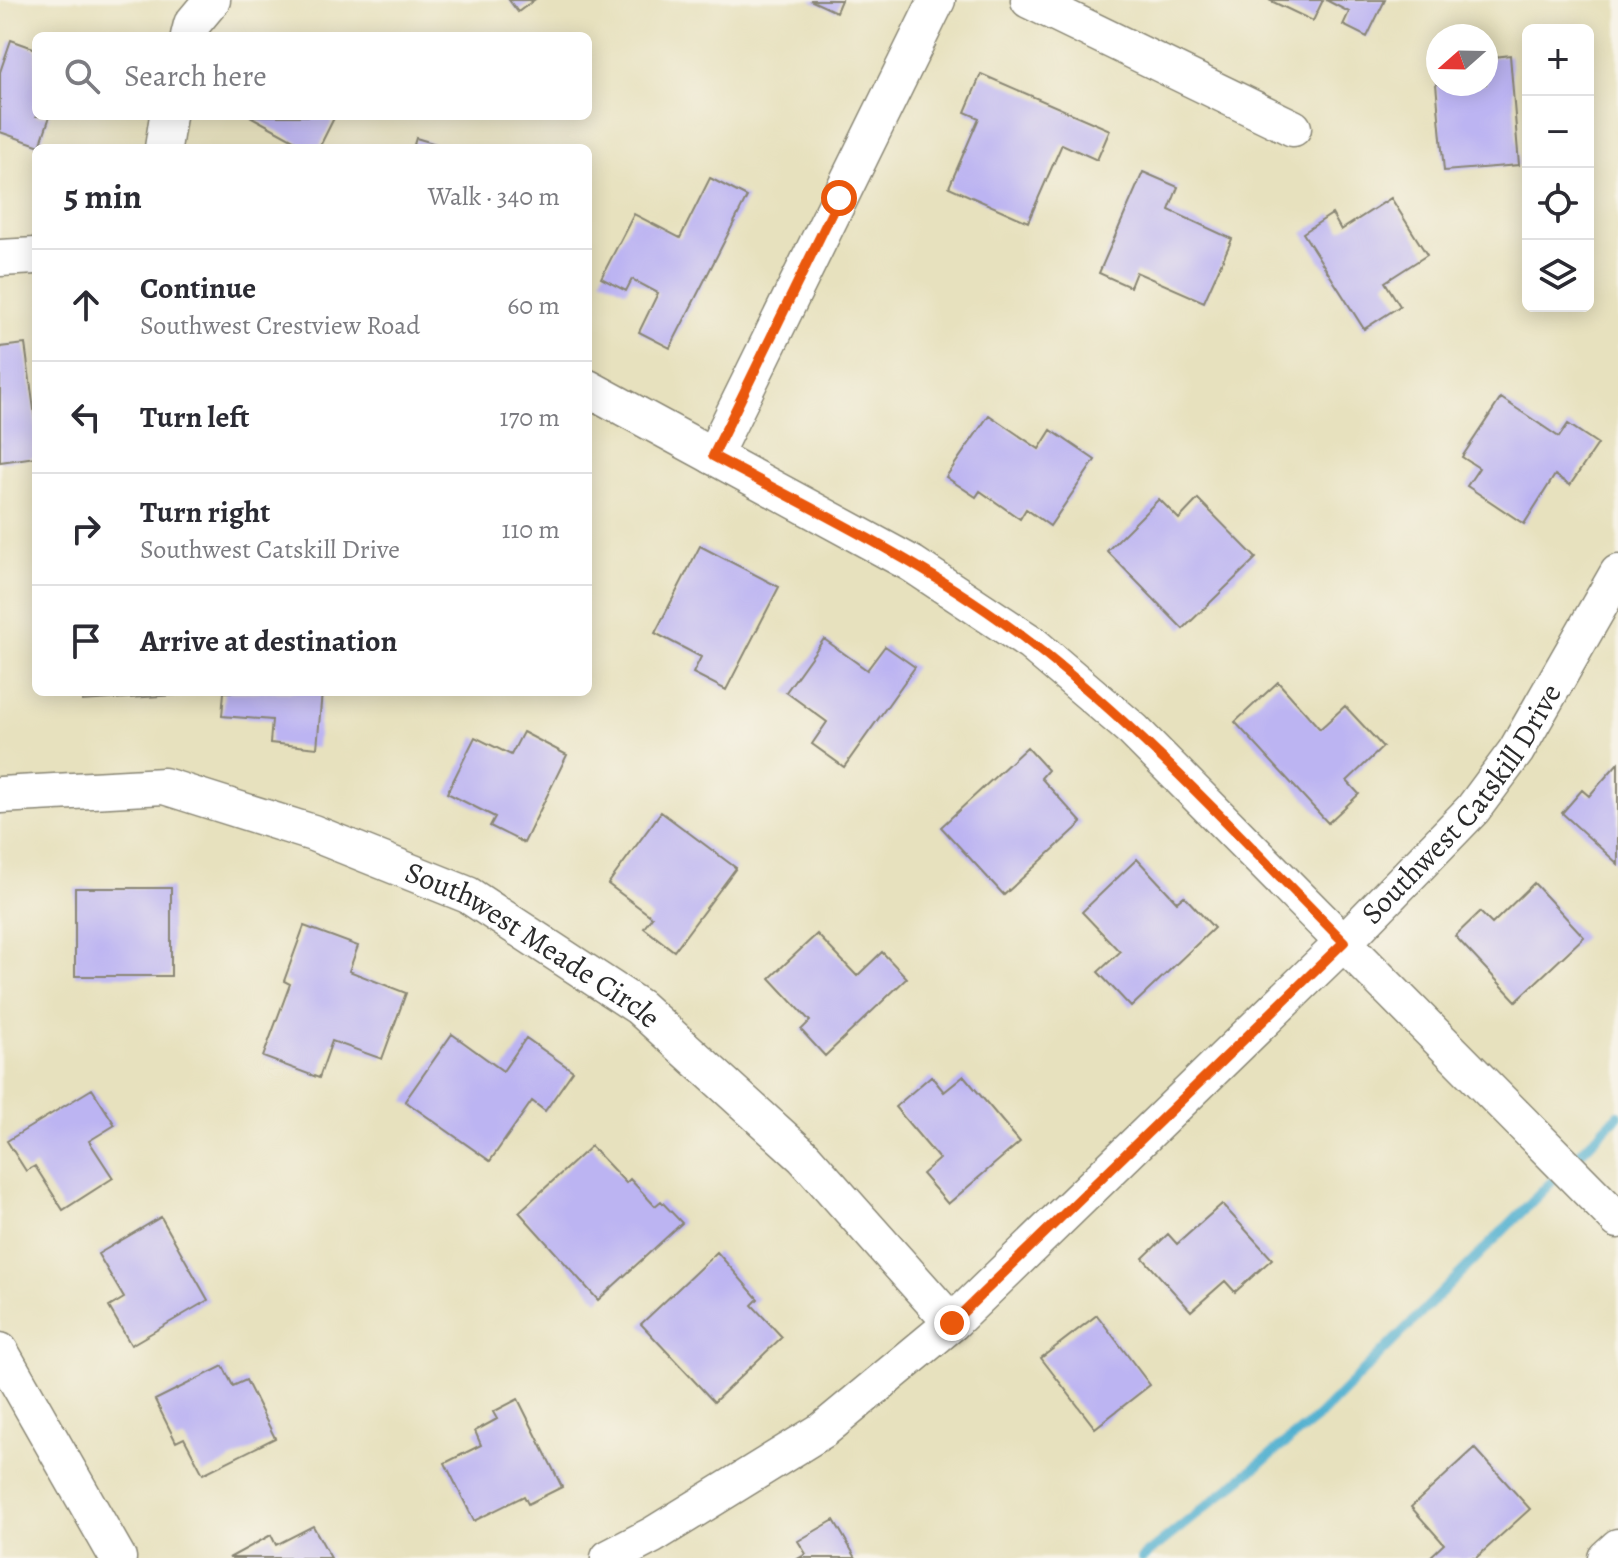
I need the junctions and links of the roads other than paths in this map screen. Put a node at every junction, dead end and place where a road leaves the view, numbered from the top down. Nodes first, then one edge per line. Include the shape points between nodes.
1 (212, 0) edge
2 (937, 0) edge
3 (1029, 0) edge
4 (190, 32) edge
5 (167, 120) edge
6 (1293, 128) dead end
7 (164, 144) edge
8 (32, 256) edge
9 (0, 258) edge
10 (592, 390) edge
11 (713, 456) junction
12 (1618, 573) edge
13 (0, 795) edge
14 (1344, 942) junction
15 (1618, 1220) edge
16 (952, 1323) junction
17 (0, 1351) edge
18 (1618, 1547) edge
19 (118, 1558) edge
20 (609, 1558) edge
21 (1606, 1558) edge

1 - 4 street
2 - 11 street
3 - 6 street
5 - 7 street
8 - 9 street
10 - 11 street
11 - 14 street via 912,564 1031,643 1133,730
12 - 14 street, Southwest Catskill Drive via 1516,751 1473,809
13 - 16 street, Southwest Meade Circle via 164,786 313,833 468,895 639,1007 804,1157
14 - 15 street
14 - 16 street, Southwest Catskill Drive
16 - 20 street, Southwest Catskill Drive via 823,1430
17 - 19 street
18 - 21 street

